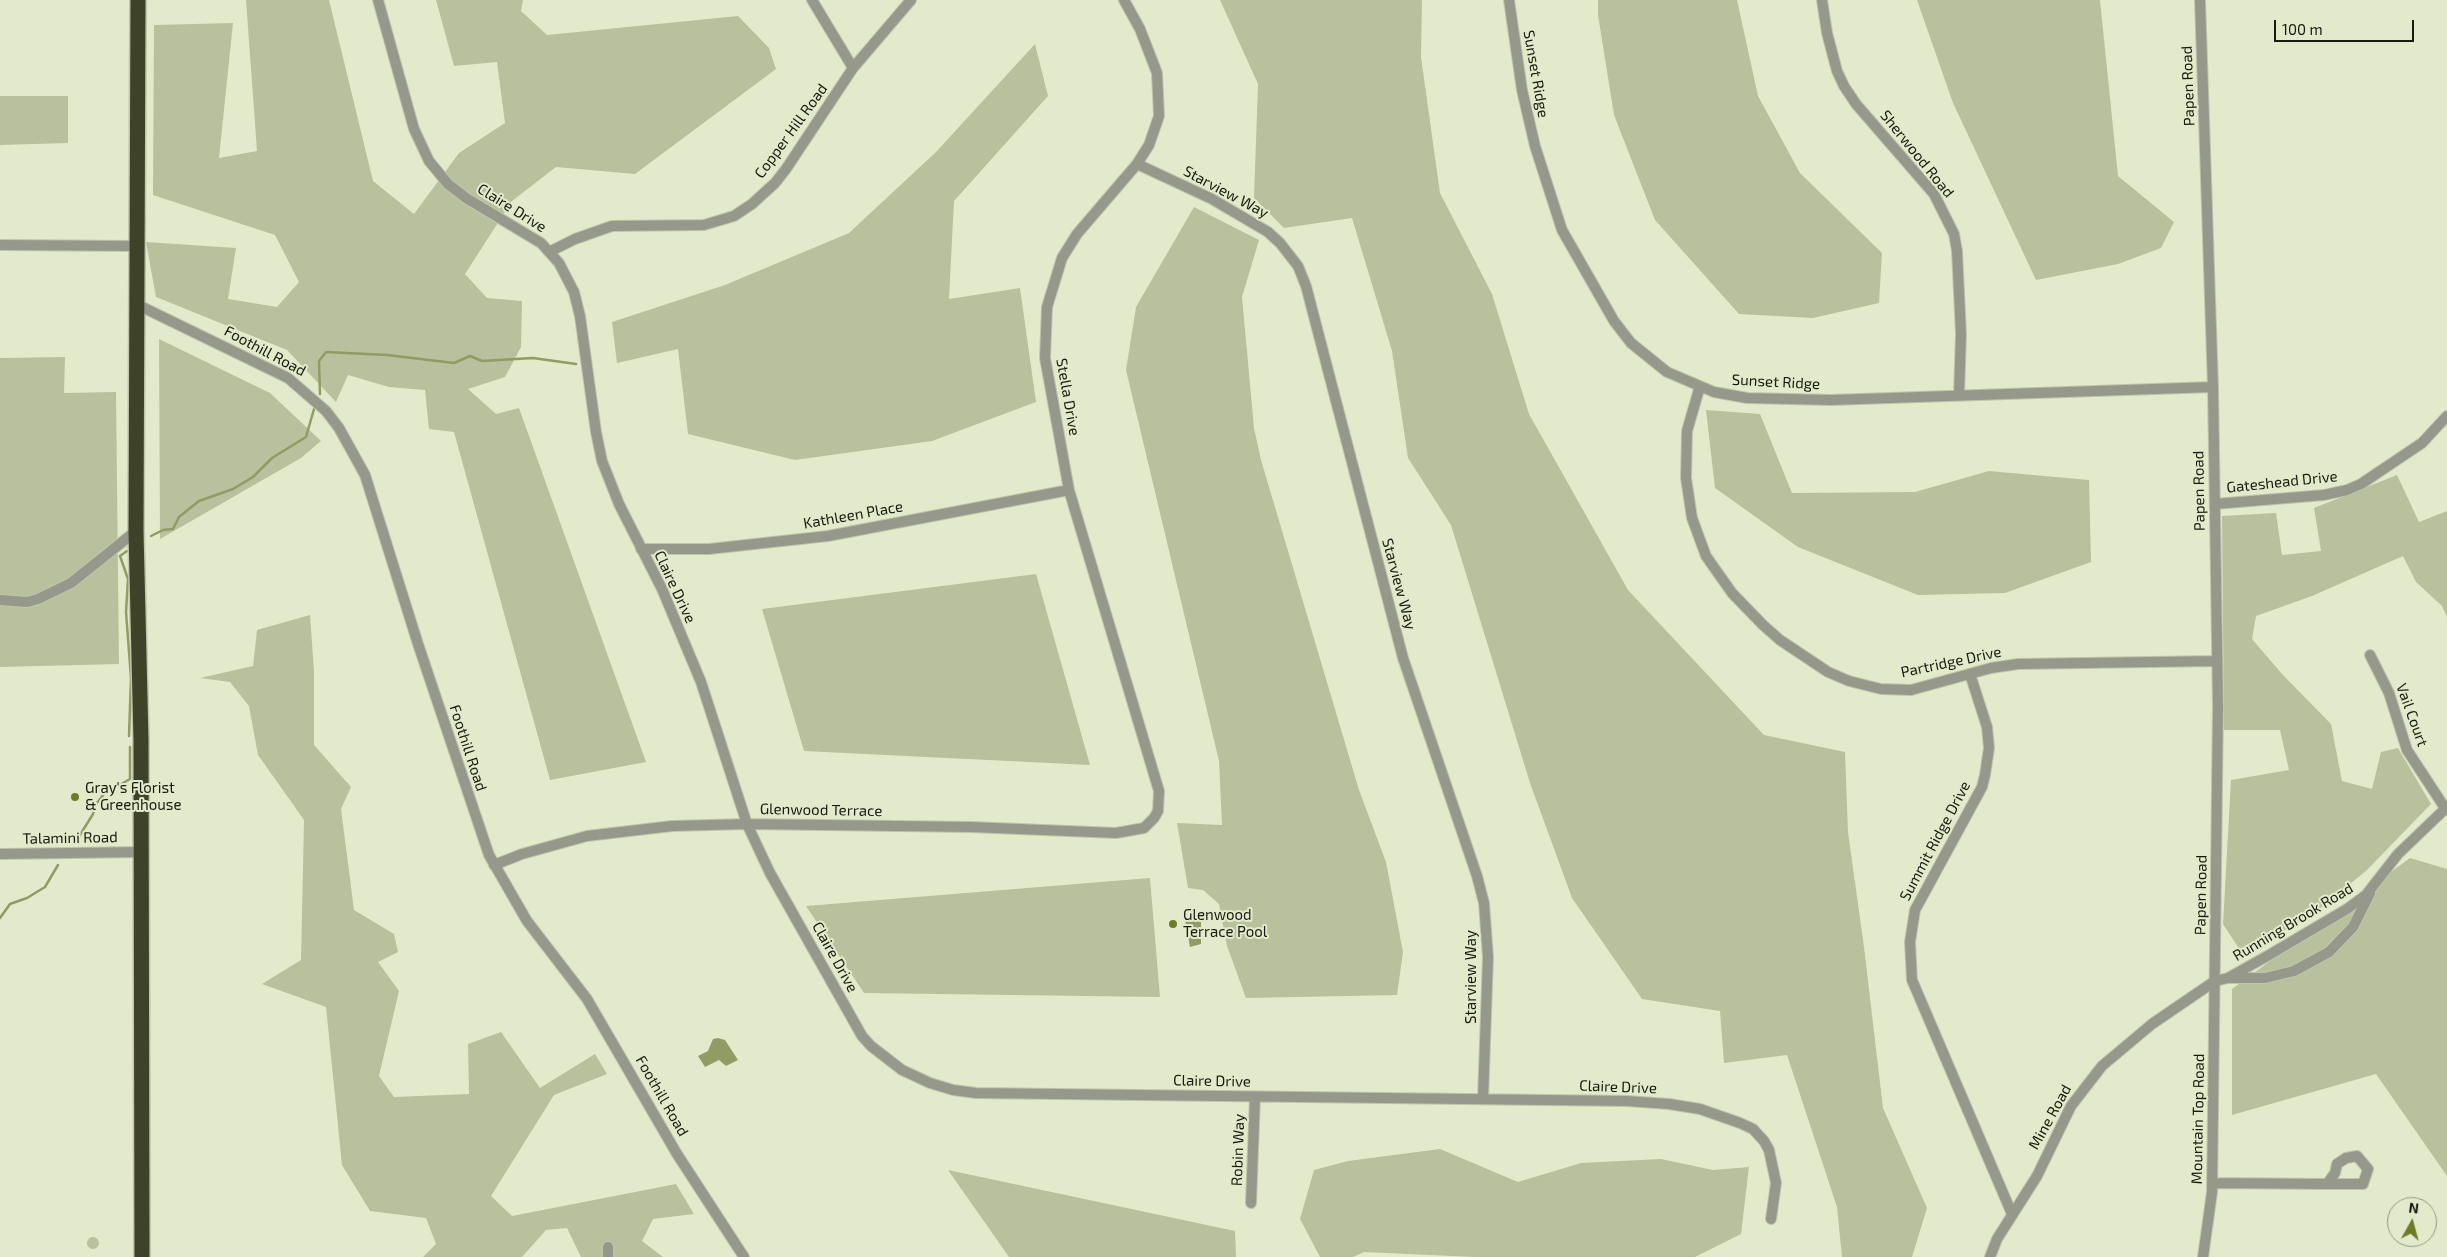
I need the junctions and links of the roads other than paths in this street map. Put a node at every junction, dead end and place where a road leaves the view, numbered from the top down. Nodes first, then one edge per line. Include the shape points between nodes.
1 (138, 0) edge
2 (378, 0) edge
3 (812, 0) edge
4 (910, 0) edge
5 (1124, 0) edge
6 (1509, 0) edge
7 (1822, 0) edge
8 (2200, 0) edge
9 (853, 68) junction
10 (1137, 164) junction
11 (0, 245) edge
12 (136, 246) junction
13 (550, 252) junction
14 (136, 304) junction
15 (1700, 386) junction
16 (2213, 387) junction
17 (1959, 395) junction
18 (2447, 416) edge
19 (1069, 490) junction
20 (2215, 504) junction
21 (136, 531) junction
22 (641, 549) junction
23 (0, 600) edge
24 (2370, 655) dead end
25 (2217, 661) junction
26 (1970, 674) junction
27 (2446, 808) edge
28 (1150, 823) joint
29 (747, 824) junction
30 (141, 852) junction
31 (0, 854) edge
32 (494, 865) junction
33 (2371, 889) junction
34 (2228, 978) junction
35 (2215, 981) junction
36 (1255, 1097) junction
37 (1484, 1099) junction
38 (2212, 1183) junction
39 (2327, 1184) dead end
40 (1251, 1203) dead end
41 (2012, 1214) junction
42 (1771, 1219) dead end
43 (142, 1257) edge
44 (744, 1257) edge
45 (1990, 1257) edge
46 (2203, 1257) edge

1 - 12 highway
2 - 13 street, Claire Drive via 414,129 429,161 448,184 466,198 533,237
3 - 9 street
4 - 9 street, Copper Hill Road
5 - 10 street, Stella Drive via 1157,73 1159,116 1149,145
6 - 15 street, Sunset Ridge via 1522,90 1535,146 1562,230 1609,313 1631,343 1667,372
7 - 17 street, Sherwood Road via 1827,33 1844,86 1934,194 1954,234 1961,334
8 - 16 street, Papen Road
9 - 13 street, Copper Hill Road via 775,183 734,216 704,225 612,226
10 - 19 street, Stella Drive via 1077,234 1062,258 1047,307 1045,358
10 - 37 street, Starview Way via 1212,199 1268,232 1298,266 1306,286 1403,658 1484,903 1488,957
11 - 12 street
12 - 14 highway
13 - 22 street, Claire Drive via 574,292 602,460
14 - 21 highway
14 - 32 street, Foothill Road via 288,378 326,411 340,428 365,475 452,748
15 - 17 street, Sunset Ridge via 1746,398 1831,400
15 - 26 street, Partridge Drive via 1687,431 1688,496 1706,556 1732,593 1780,640 1828,672 1849,681 1881,689 1911,690
16 - 17 street, Sunset Ridge
16 - 20 street, Papen Road
18 - 20 street, Gateshead Drive via 2422,443 2347,490 2324,495
19 - 22 street, Kathleen Place via 828,536 709,549
19 - 28 street, Stella Drive via 1159,791 1158,811
20 - 25 street, Papen Road
21 - 23 street via 72,583 27,602
21 - 30 highway
22 - 29 street, Claire Drive via 662,589 701,682
24 - 27 street, Vail Court via 2389,693 2407,750
25 - 26 street, Partridge Drive via 2018,664
25 - 35 street, Papen Road
26 - 41 street, Summit Ridge Drive via 1986,727 1989,748 1985,775 1982,787 1915,910 1910,942 1912,980
27 - 33 street, Running Brook Road via 2398,854
28 - 29 street, Glenwood Terrace via 1144,828 1116,833
29 - 32 street, Glenwood Terrace via 608,832 522,854
29 - 36 street, Claire Drive via 770,872 862,1036 902,1070 953,1090 976,1093
30 - 31 street, Talamini Road
30 - 43 highway
32 - 44 street, Foothill Road via 527,921 587,999 682,1161
33 - 34 street, Running Brook Road via 2347,909
33 - 34 street, Running Brook Road via 2353,927 2329,952 2294,971 2265,978
34 - 35 street, Running Brook Road
35 - 38 street, Mountain Top Road
35 - 41 street, Mine Road via 2152,1024 2102,1066 2071,1106 2037,1176
36 - 37 street, Claire Drive
36 - 40 street, Robin Way
37 - 42 street, Claire Drive via 1669,1104 1740,1123 1753,1130 1769,1150 1776,1183
38 - 39 street
38 - 46 street, Mountain Top Road
41 - 45 street, Mine Road

